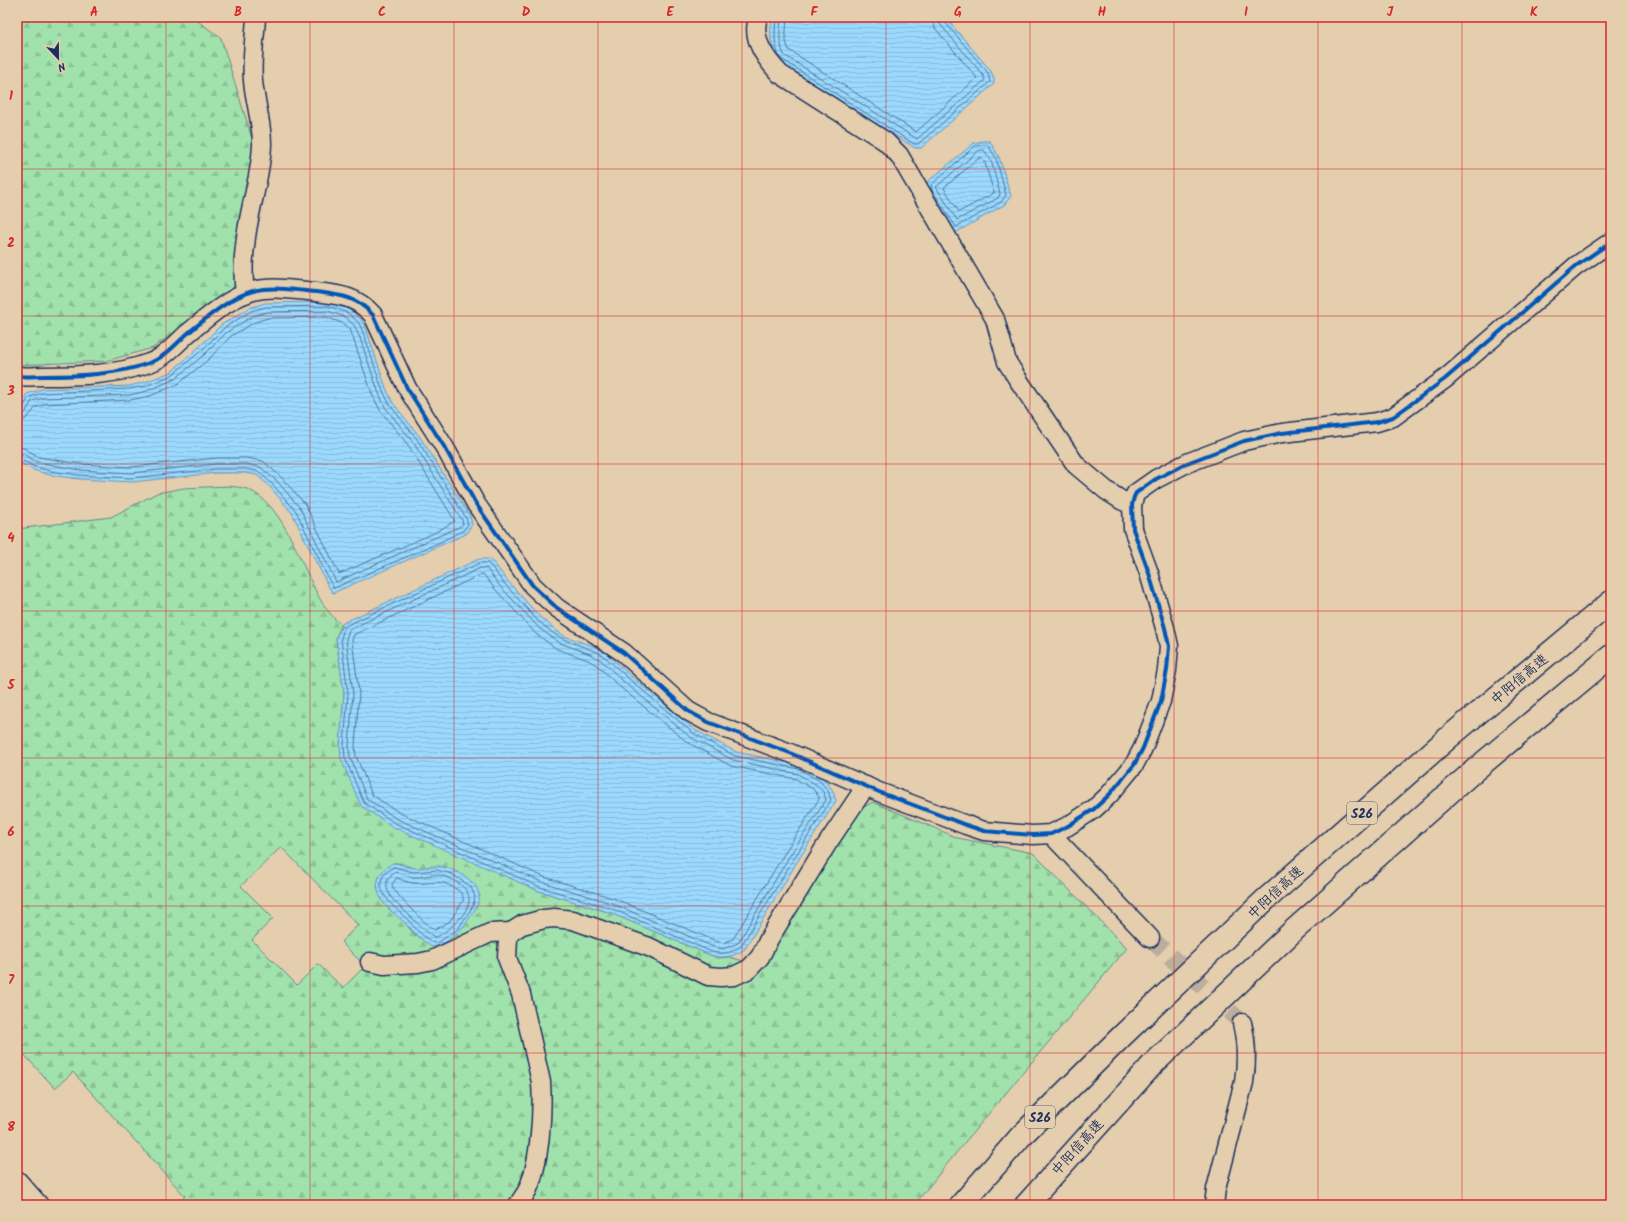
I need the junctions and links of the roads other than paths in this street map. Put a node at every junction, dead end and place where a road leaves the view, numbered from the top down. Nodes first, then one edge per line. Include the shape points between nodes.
1 (256, 17) edge
2 (758, 17) edge
3 (1611, 242) edge
4 (245, 294) junction
5 (17, 376) edge
6 (1132, 505) junction
7 (1611, 602) edge
8 (1611, 656) edge
9 (866, 786) junction
10 (1051, 834) junction
11 (511, 932) junction
12 (1150, 938) tunnel mouth
13 (370, 962) dead end
14 (1242, 1023) tunnel mouth
15 (17, 1180) edge
16 (39, 1205) edge
17 (518, 1205) edge
18 (961, 1205) edge
19 (1026, 1205) edge
20 (1214, 1205) edge

1 - 4 street via 252,70 262,145 245,245
2 - 6 street via 757,37 760,48 780,74 885,141 899,155 995,319 1004,354 1017,378 1076,465 1107,491
3 - 6 street via 1576,266 1445,379 1393,417 1377,422 1244,440 1187,463 1156,479 1136,493
4 - 5 street via 205,319 164,354 148,363 99,374
4 - 9 street via 268,289 296,290 340,295 365,306 373,315 406,388 445,448 476,504 533,586 545,598 624,653 697,717 823,766
6 - 10 street via 1133,529 1166,628 1169,646 1168,670 1161,701 1143,748 1126,776 1094,809
7 - 18 highway, 中阳信高速 / S26 via 1448,738 1264,900 1021,1136
8 - 19 highway, 中阳信高速 via 1470,774 1293,931 1152,1065
9 - 10 street via 984,831
9 - 11 street via 827,844 760,956 749,969 734,976 708,976 649,947 573,920 544,919 522,925
10 - 12 street
11 - 13 street via 490,933 432,960 418,963 384,965
11 - 17 street via 508,938 507,958 521,994 542,1095 537,1156 528,1189
14 - 20 street via 1247,1065
15 - 16 street

